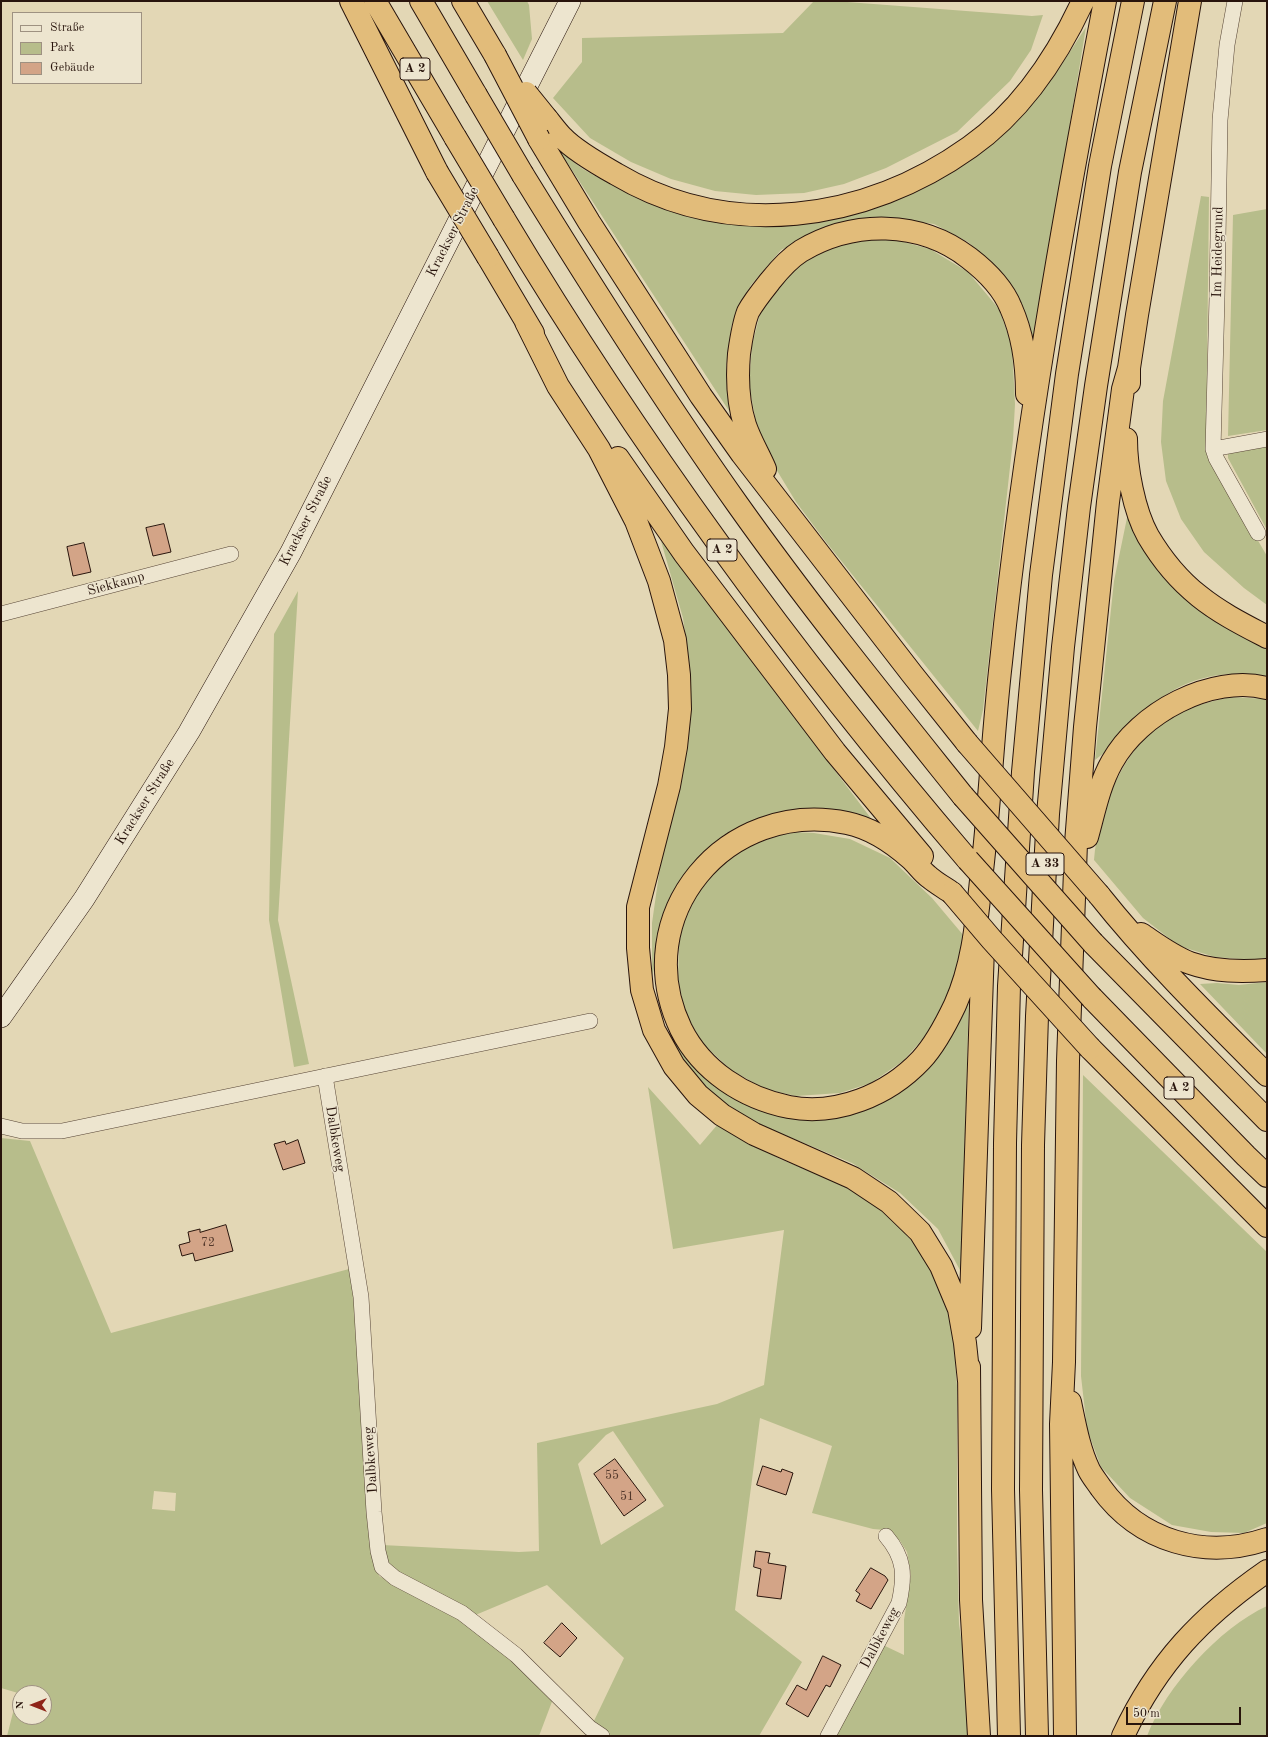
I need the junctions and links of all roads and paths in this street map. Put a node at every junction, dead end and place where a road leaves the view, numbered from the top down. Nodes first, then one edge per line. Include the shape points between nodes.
1 (351, 1) edge
2 (375, 1) edge
3 (421, 1) edge
4 (463, 1) edge
5 (570, 1) edge
6 (1083, 1) edge
7 (1105, 1) edge
8 (1133, 1) edge
9 (1165, 1) edge
10 (1190, 1) edge
11 (1235, 1) edge
12 (543, 129) junction
13 (526, 322) junction
14 (1129, 368) junction
15 (1267, 439) edge
16 (1213, 449) junction
17 (1024, 467) junction
18 (782, 505) junction
19 (1258, 533) dead end
20 (232, 554) dead end
21 (1, 614) edge
22 (1267, 638) edge
23 (1267, 688) edge
24 (985, 844) junction
25 (952, 893) junction
26 (1117, 918) junction
27 (1072, 935) junction
28 (1267, 970) edge
29 (1, 1017) edge
30 (590, 1022) dead end
31 (1267, 1075) edge
32 (325, 1076) junction
33 (1267, 1120) edge
34 (1, 1126) edge
35 (1267, 1176) edge
36 (1267, 1226) edge
37 (1064, 1362) junction
38 (969, 1381) junction
39 (886, 1536) dead end
40 (1267, 1539) edge
41 (1267, 1571) edge
42 (602, 1736) edge
43 (828, 1736) edge
44 (979, 1736) edge
45 (1009, 1736) edge
46 (1037, 1736) edge
47 (1065, 1736) edge
48 (1123, 1736) edge

1 - 13 highway, bridge via 437,172
2 - 35 highway, A 2, bridge via 504,219 597,369 714,539 814,673 919,803 1092,998
3 - 33 highway, A 2, bridge via 600,300 738,505 812,605 963,796 1093,943
4 - 12 highway, bridge
5 - 29 street, Krackser Straße via 291,552 181,745 84,899
6 - 12 highway via 1070,30 1039,79 1005,117 971,147 914,181 834,208 776,215 722,212 690,205 636,186 563,138
7 - 17 highway via 1073,168
8 - 45 highway, A 33 via 1100,166 1066,374 1041,575 1023,780 1009,986 1005,1144 1003,1489
9 - 46 highway, A 33 via 1130,172 1095,394 1065,632 1048,814 1037,1016 1033,1153 1031,1490
10 - 14 highway
11 - 16 street, Im Heidegrund via 1227,44 1220,120
12 - 18 highway via 594,229 701,396
13 - 25 highway via 689,559 834,752
13 - 38 highway via 558,386 599,449 636,521 659,581 675,640 680,709 676,747 669,786 638,907 642,990 654,1030 674,1066 698,1095 722,1115 754,1134 853,1178 889,1202 920,1232 941,1266 959,1309
14 - 22 highway via 1126,455 1131,484 1148,536 1178,576 1199,596 1225,615
14 - 27 highway via 1123,389 1108,502 1076,843
15 - 16 street
16 - 19 street
17 - 18 highway via 1028,407 1027,367 1011,308 997,285 960,251 937,239 911,231 866,228 842,234 800,252 780,270 748,312 741,337 739,392 745,425
17 - 24 highway via 1000,662
18 - 26 highway, bridge via 967,743
20 - 21 street, Siekkamp
23 - 27 highway via 1239,686 1190,696 1167,706 1126,740 1112,762 1099,793 1087,838
24 - 25 highway via 976,930 967,972 955,1004 923,1058 901,1078 882,1090 852,1104 826,1108 794,1108 766,1101 722,1078 701,1058 682,1030 671,1000 666,972 668,940 676,911 688,889 704,866 728,845 765,827 793,820 847,823 874,831 909,857 927,876
24 - 38 highway
25 - 36 highway, bridge via 1090,1048
26 - 28 highway via 1189,963 1214,970
26 - 31 highway via 1170,977
27 - 37 highway via 1066,1140
30 - 32 street
32 - 34 street via 62,1131 22,1131
32 - 42 street, Dalbkeweg via 361,1297 374,1512 382,1567 395,1578 462,1613 516,1656 590,1728
37 - 40 highway via 1081,1450 1090,1471 1110,1499 1126,1515 1146,1530 1197,1547 1223,1548
37 - 47 highway via 1061,1424
38 - 44 highway via 971,1600
39 - 43 street, Dalbkeweg via 900,1555 903,1568 899,1603
41 - 48 highway via 1234,1595 1188,1636 1152,1684

